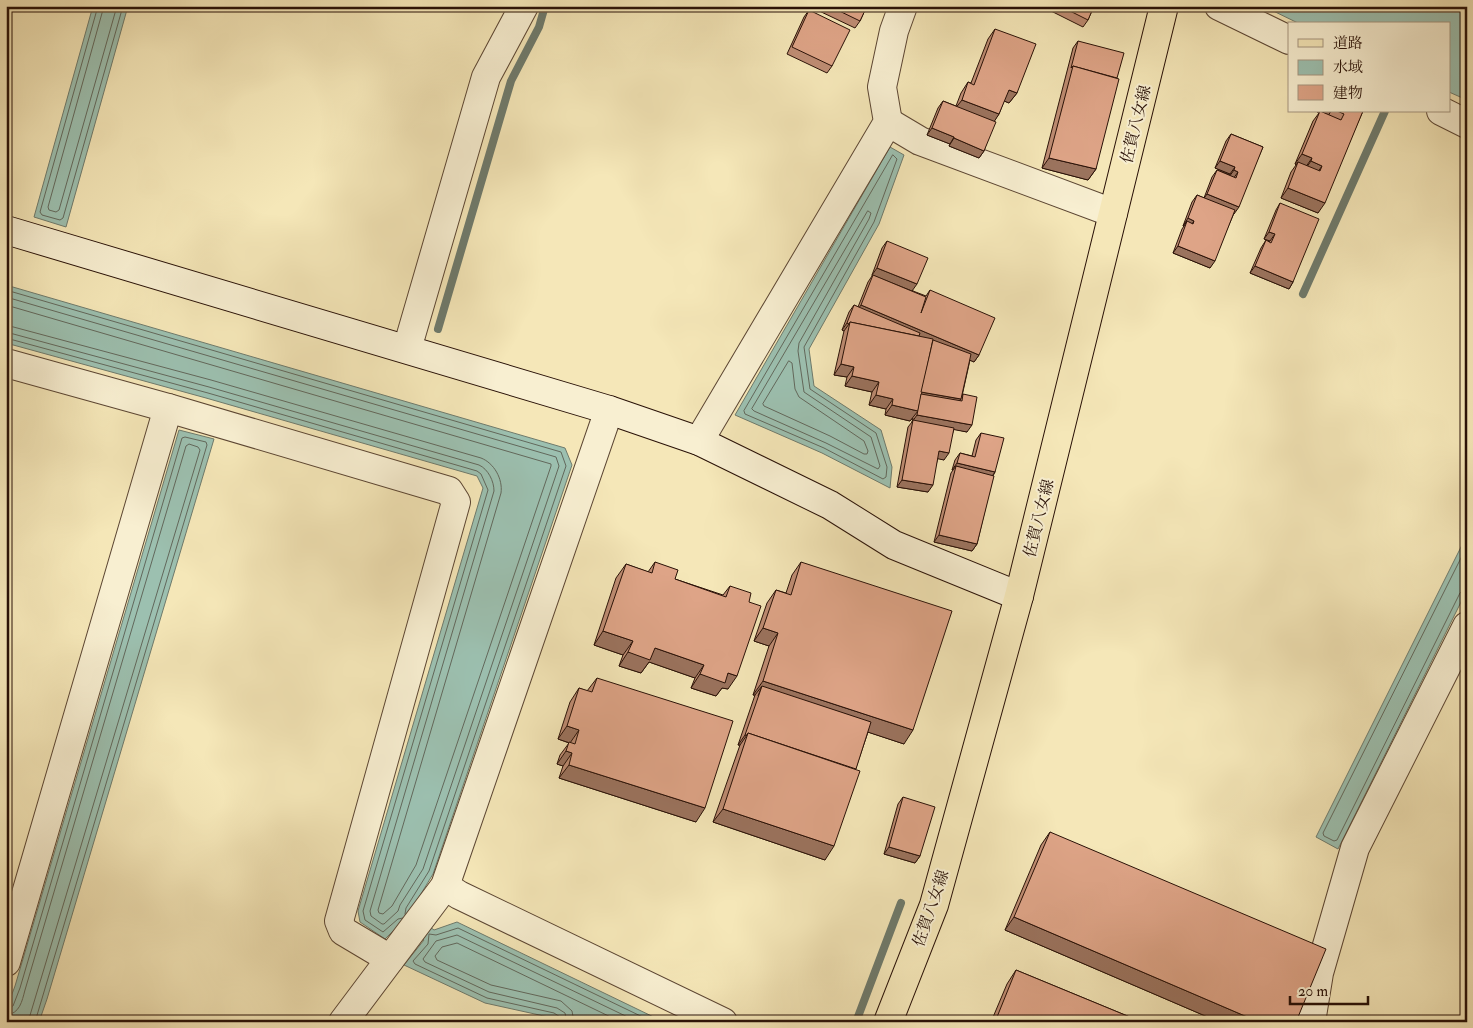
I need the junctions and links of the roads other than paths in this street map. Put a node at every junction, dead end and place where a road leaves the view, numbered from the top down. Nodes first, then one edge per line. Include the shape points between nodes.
1 (524, 6) edge
2 (904, 6) edge
3 (1164, 6) edge
4 (1219, 6) edge
5 (1288, 40) edge
6 (1443, 112) edge
7 (888, 122) junction
8 (1467, 124) edge
9 (1113, 212) junction
10 (6, 230) edge
11 (407, 349) junction
12 (6, 363) edge
13 (168, 408) junction
14 (609, 410) junction
15 (699, 441) junction
16 (1019, 596) junction
17 (1467, 626) edge
18 (445, 886) junction
19 (390, 959) junction
20 (6, 962) edge
21 (344, 1022) edge
22 (723, 1022) edge
23 (888, 1022) edge
24 (1312, 1022) edge

1 - 11 street via 486,78
2 - 7 street via 894,31 882,87
3 - 9 main road, 佐賀八女線
4 - 5 street
6 - 8 street
7 - 9 street via 920,141
7 - 15 street
9 - 16 main road, 佐賀八女線
10 - 11 street
11 - 14 street
12 - 13 street
13 - 19 street via 449,491 456,502 339,921 344,931
13 - 20 street
14 - 15 street
14 - 18 street
15 - 16 street via 830,505 894,545
16 - 23 main road, 佐賀八女線 via 934,905
17 - 24 street via 1355,848 1319,973
18 - 19 street
18 - 22 street
19 - 21 street

